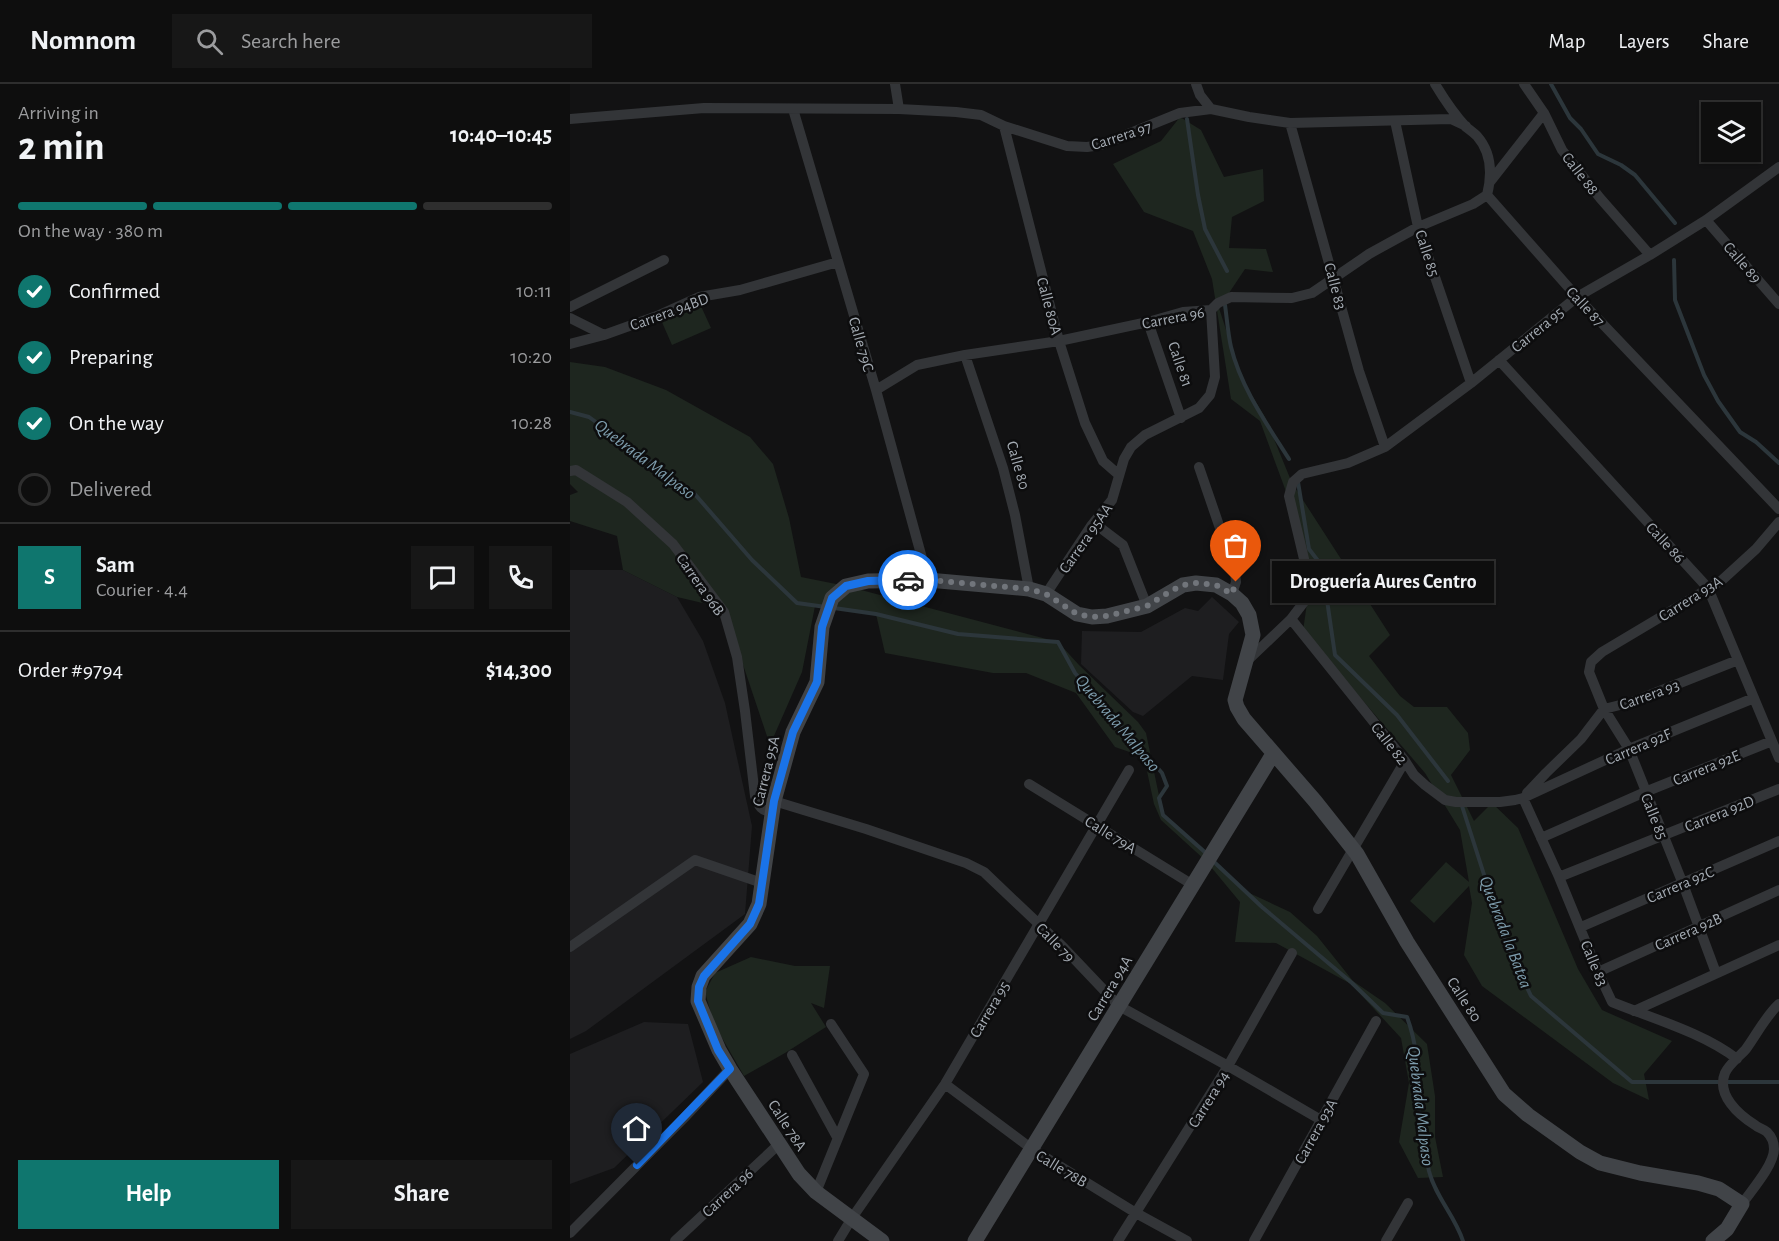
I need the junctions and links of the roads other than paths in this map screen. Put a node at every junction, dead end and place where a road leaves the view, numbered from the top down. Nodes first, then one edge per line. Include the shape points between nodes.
1 (895, 84) edge
2 (1196, 84) edge
3 (1435, 84) edge
4 (1524, 84) edge
5 (794, 109) junction
6 (1211, 109) junction
7 (899, 110) junction
8 (1544, 113) junction
9 (570, 119) edge
10 (1395, 121) junction
11 (1290, 123) junction
12 (1004, 126) junction
13 (1466, 126) junction
14 (1779, 167) edge
15 (1490, 182) junction
16 (1486, 195) junction
17 (1706, 220) junction
18 (1418, 226) junction
19 (1650, 255) junction
20 (664, 260) dead end
21 (838, 262) junction
22 (1334, 278) junction
23 (1576, 297) junction
24 (1779, 304) edge
25 (570, 307) edge
26 (1211, 310) junction
27 (570, 318) edge
28 (1148, 322) junction
29 (604, 335) junction
30 (1059, 341) junction
31 (570, 345) edge
32 (965, 355) junction
33 (1499, 360) junction
34 (1471, 383) junction
35 (876, 390) junction
36 (1181, 418) junction
37 (1384, 447) junction
38 (572, 467) edge
39 (1199, 467) dead end
40 (1119, 476) junction
41 (1779, 509) edge
42 (1779, 522) edge
43 (1094, 523) junction
44 (928, 580) junction
45 (1708, 588) junction
46 (1029, 589) junction
47 (1046, 594) junction
48 (1232, 594) junction
49 (1147, 606) junction
50 (1291, 619) junction
51 (1738, 660) junction
52 (1591, 662) joint
53 (1245, 663) junction
54 (1754, 698) junction
55 (1605, 709) junction
56 (1772, 741) junction
57 (1629, 749) junction
58 (1273, 754) junction
59 (1779, 758) edge
60 (1405, 761) junction
61 (1129, 770) dead end
62 (1029, 784) dead end
63 (1779, 789) edge
64 (1645, 792) junction
65 (1523, 798) junction
66 (773, 807) junction
67 (1097, 825) junction
68 (1663, 837) junction
69 (1541, 838) junction
70 (1779, 841) edge
71 (1352, 848) junction
72 (1559, 877) junction
73 (762, 883) junction
74 (1683, 884) junction
75 (1193, 885) junction
76 (1779, 890) edge
77 (1318, 909) dead end
78 (1039, 924) junction
79 (1698, 926) junction
80 (1581, 927) junction
81 (1779, 945) edge
82 (570, 947) edge
83 (1292, 953) dead end
84 (1598, 972) junction
85 (1716, 974) junction
86 (698, 1001) joint
87 (1779, 1004) edge
88 (1119, 1006) junction
89 (1634, 1011) junction
90 (1376, 1021) dead end
91 (831, 1024) dead end
92 (792, 1055) dead end
93 (1737, 1059) junction
94 (1228, 1066) junction
95 (730, 1069) junction
96 (945, 1084) junction
97 (1321, 1120) junction
98 (837, 1137) junction
99 (779, 1144) junction
100 (1032, 1149) junction
101 (816, 1192) junction
102 (1408, 1203) dead end
103 (1742, 1204) junction
104 (1136, 1213) junction
105 (852, 1218) junction
106 (570, 1233) edge
107 (675, 1241) edge
108 (838, 1241) edge
109 (882, 1241) edge
110 (975, 1241) edge
111 (1118, 1241) edge
112 (1187, 1241) edge
113 (1254, 1241) edge
114 (1386, 1241) edge
115 (1713, 1241) edge

1 - 7 street
2 - 6 street
3 - 13 street
4 - 8 street, Calle 88
5 - 7 street, Carrera 97
5 - 9 street, Carrera 97 via 705,108
5 - 21 street, Calle 79C
6 - 11 street, Carrera 97
6 - 12 street, Carrera 97 via 1180,113 1118,139 1087,147 1067,146
7 - 12 street, Carrera 97 via 981,115
8 - 15 street
8 - 19 street, Calle 88 via 1562,150
10 - 11 street, Carrera 97
10 - 13 street, Carrera 97 via 1451,119
10 - 18 street, Calle 85
11 - 22 street, Calle 83
12 - 30 street, Calle 80A
13 - 15 street via 1486,151 1491,166
14 - 17 street, Carrera 95
15 - 16 street
16 - 18 street, Carrera 96
16 - 23 street, Calle 87
17 - 19 street, Carrera 95
17 - 24 street, Calle 89
18 - 22 street, Carrera 96
18 - 34 street, Calle 85
19 - 23 street, Carrera 95
20 - 25 street
21 - 29 street, Carrera 94BD via 740,290 699,297
21 - 35 street, Calle 79C
22 - 26 street, Carrera 96 via 1312,293 1292,298 1231,297
22 - 37 street, Calle 83
23 - 33 street, Carrera 95
23 - 41 street, Calle 87
26 - 28 street, Carrera 96 via 1183,312
26 - 36 street, Carrera 95AA via 1215,377 1210,395 1199,408
27 - 29 street
28 - 30 street, Carrera 96
28 - 36 street, Calle 81
29 - 31 street, Carrera 94BD
30 - 32 street, Carrera 96
30 - 40 street, Calle 80A via 1085,423 1104,461
32 - 35 street, Carrera 96 via 917,365
32 - 46 street, Calle 80 via 1003,468
33 - 34 street, Carrera 95
33 - 45 street, Calle 86
34 - 37 street, Carrera 95
35 - 44 street, Calle 79C
36 - 40 street, Carrera 95AA via 1138,440 1124,459
37 - 50 street, Carrera 95 via 1348,463 1302,474 1293,482 1289,496 1310,584 1304,602
38 - 66 street, Carrera 96B via 627,502 673,544 724,612 737,657 755,796 764,811
39 - 48 street via 1235,572
40 - 43 street, Carrera 95AA via 1112,500
42 - 45 street, Carrera 93A via 1756,549
43 - 47 street, Carrera 95AA
43 - 49 street via 1123,545
44 - 46 street, Carrera 95A
44 - 66 street, Carrera 95A via 868,581 846,586 832,598 822,627 817,682 793,732
45 - 51 street, Calle 86
45 - 52 street, Carrera 93A
46 - 47 street, Carrera 95A
47 - 49 street, Carrera 95A via 1077,614 1092,617
48 - 49 street, Carrera 95A via 1216,585 1196,583 1177,588
48 - 53 street via 1242,603 1253,635
50 - 53 street
50 - 60 street, Calle 82
51 - 54 street, Calle 86
51 - 55 street, Carrera 93
52 - 55 street, Calle 85 via 1589,672
53 - 58 street, Calle 80 via 1235,700 1237,707
54 - 56 street, Calle 86
54 - 57 street, Carrera 92F
55 - 57 street, Calle 85
55 - 65 street, Carrera 93
56 - 59 street, Calle 86
56 - 64 street, Carrera 92E
57 - 64 street, Calle 85
57 - 65 street, Carrera 92F
58 - 71 street, Calle 80
58 - 75 street, Carrera 94A
60 - 65 street, Calle 82 via 1414,775 1445,800 1500,802
60 - 71 street
61 - 67 street, Carrera 95
62 - 67 street, Calle 79A
63 - 68 street, Carrera 92D
64 - 68 street, Calle 85
64 - 69 street, Carrera 92E
65 - 69 street, Calle 83
66 - 73 street, Carrera 95A
66 - 78 street, Calle 79 via 866,829 966,863 984,872
67 - 75 street, Calle 79A
67 - 78 street, Carrera 95
68 - 72 street, Carrera 92D
68 - 74 street, Calle 85
69 - 72 street, Calle 83
70 - 74 street, Carrera 92C
71 - 77 street
71 - 103 street, Calle 80 via 1504,1094 1600,1163 1719,1189
72 - 80 street, Calle 83
73 - 82 street via 695,860
73 - 86 street, Carrera 95A via 759,904 750,924 704,976
74 - 79 street, Calle 85
74 - 80 street, Carrera 92C
75 - 88 street, Carrera 94A
76 - 79 street, Carrera 92B
78 - 88 street, Calle 79
78 - 96 street, Carrera 95
79 - 84 street, Carrera 92B
79 - 85 street, Calle 85
80 - 84 street, Calle 83
81 - 85 street
83 - 94 street, Carrera 94
84 - 89 street, Calle 83 via 1612,1002
85 - 89 street
86 - 95 street, Calle 78A
87 - 93 street
88 - 94 street, Calle 79
88 - 100 street, Carrera 94A
89 - 93 street, Calle 83 via 1693,1034
90 - 97 street, Carrera 93A
91 - 98 street via 864,1074
92 - 98 street
93 - 103 street via 1725,1073 1723,1086 1728,1101 1753,1125 1768,1133 1774,1148 1766,1170
94 - 97 street, Calle 79
94 - 104 street, Carrera 94
95 - 99 street, Calle 78A
95 - 106 street
96 - 100 street, Calle 78B
96 - 105 street, Carrera 95
97 - 113 street, Carrera 93A
98 - 101 street
99 - 101 street, Calle 78A via 798,1174
99 - 107 street, Carrera 96
100 - 104 street, Calle 78B
100 - 110 street, Carrera 94A
101 - 105 street, Calle 78A
102 - 114 street
103 - 115 street via 1727,1229
104 - 111 street, Carrera 94
104 - 112 street, Calle 78B
105 - 108 street, Carrera 95
105 - 109 street, Calle 78A

